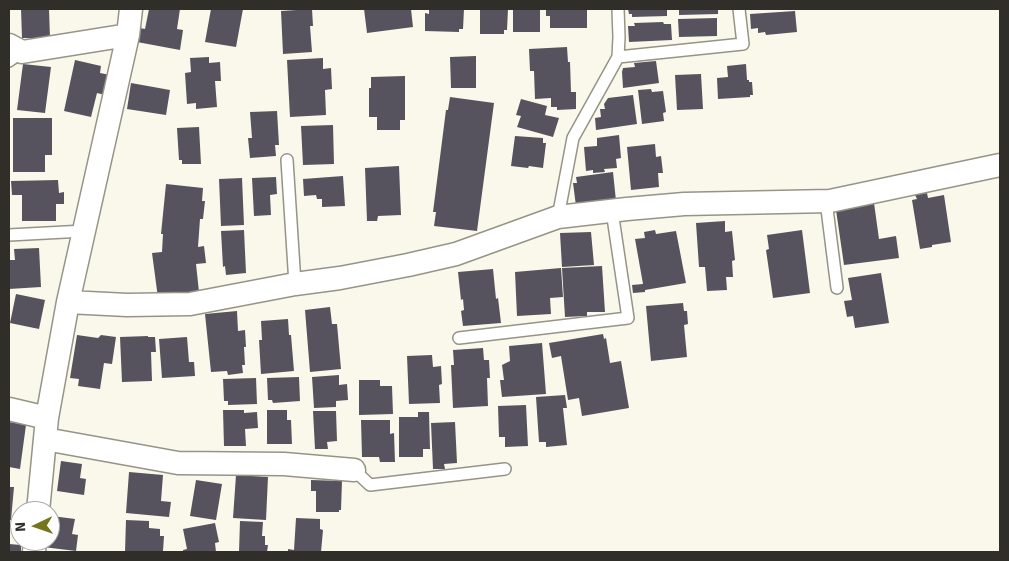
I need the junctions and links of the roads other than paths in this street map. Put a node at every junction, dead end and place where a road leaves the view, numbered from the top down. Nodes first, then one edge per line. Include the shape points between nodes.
1 (131, 9) edge
2 (618, 9) edge
3 (739, 9) edge
4 (128, 35) junction
5 (13, 53) edge
6 (618, 57) junction
7 (287, 160) dead end
8 (1000, 165) edge
9 (826, 201) junction
10 (612, 211) junction
11 (558, 217) junction
12 (84, 231) junction
13 (9, 235) edge
14 (294, 284) junction
15 (837, 288) dead end
16 (68, 302) junction
17 (459, 338) dead end
18 (9, 409) edge
19 (46, 429) junction
20 (506, 469) dead end
21 (354, 470) joint
22 (39, 501) edge

1 - 4 street
2 - 6 lane
3 - 6 lane via 744,44
4 - 5 street
4 - 12 street
6 - 11 lane via 573,138
7 - 14 lane
8 - 9 street
9 - 10 street via 684,204
9 - 15 lane
10 - 11 street
10 - 17 lane via 628,318
11 - 14 street via 456,254
12 - 13 lane
12 - 16 street
14 - 16 street via 190,304
16 - 19 street
18 - 19 street
19 - 21 street via 178,462 284,464
19 - 22 street
20 - 21 lane via 370,485

